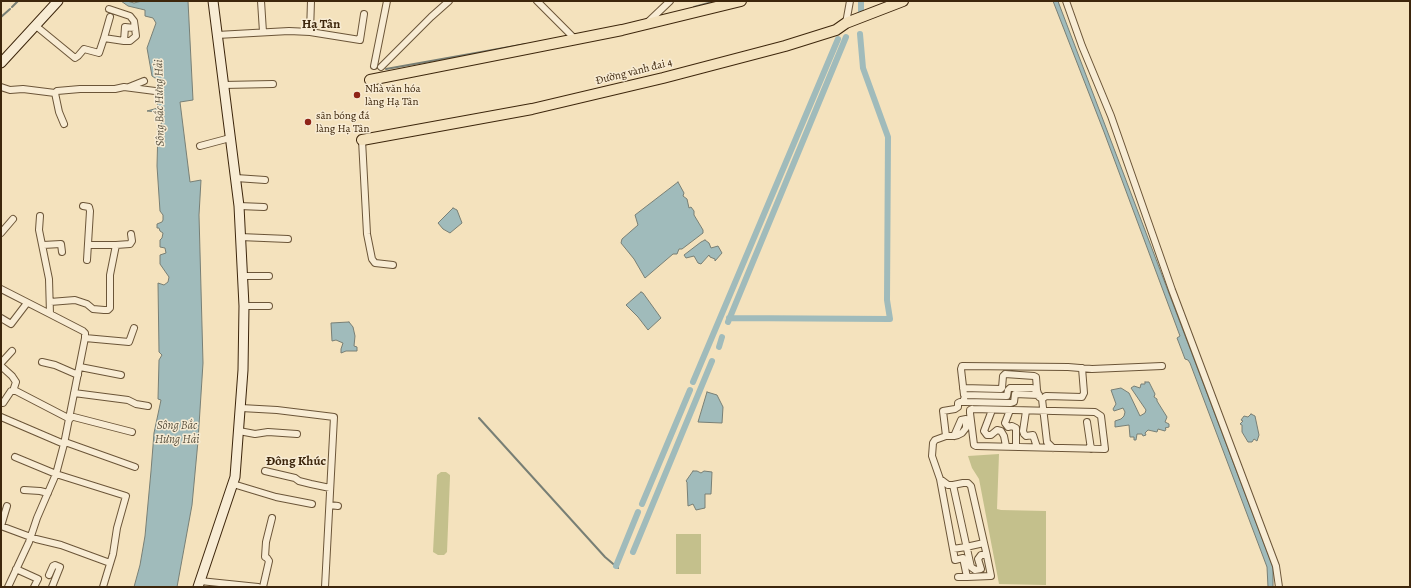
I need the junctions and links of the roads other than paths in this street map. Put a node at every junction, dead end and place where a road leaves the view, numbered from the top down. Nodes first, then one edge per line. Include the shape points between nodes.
1 (58, 1) edge
2 (213, 1) edge
3 (262, 1) edge
4 (311, 1) edge
5 (387, 1) edge
6 (449, 1) edge
7 (537, 1) edge
8 (670, 1) edge
9 (741, 1) edge
10 (850, 1) edge
11 (903, 1) edge
12 (1066, 1) edge
13 (109, 9) dead end
14 (364, 14) dead end
15 (110, 17) dead end
16 (846, 23) junction
17 (645, 25) junction
18 (36, 26) junction
19 (135, 28) junction
20 (263, 32) junction
21 (310, 32) junction
22 (217, 35) junction
23 (104, 38) junction
24 (576, 40) junction
25 (124, 41) junction
26 (1, 63) edge
27 (374, 66) dead end
28 (381, 67) dead end
29 (370, 80) dead end
30 (144, 81) dead end
31 (273, 84) dead end
32 (223, 85) junction
33 (1, 86) edge
34 (129, 88) junction
35 (155, 91) dead end
36 (55, 93) junction
37 (64, 124) dead end
38 (230, 138) junction
39 (362, 140) joint
40 (200, 146) dead end
41 (236, 178) junction
42 (264, 180) dead end
43 (83, 206) dead end
44 (239, 206) junction
45 (264, 207) dead end
46 (40, 216) dead end
47 (13, 219) dead end
48 (1, 233) edge
49 (131, 234) dead end
50 (240, 237) junction
51 (288, 239) dead end
52 (43, 245) junction
53 (88, 245) junction
54 (116, 245) junction
55 (62, 252) dead end
56 (87, 260) dead end
57 (393, 265) dead end
58 (242, 276) junction
59 (269, 276) dead end
60 (1, 289) edge
61 (50, 302) junction
62 (27, 303) junction
63 (244, 306) junction
64 (269, 306) dead end
65 (50, 314) junction
66 (1, 318) edge
67 (8, 323) junction
68 (1, 324) edge
69 (134, 328) dead end
70 (85, 338) junction
71 (12, 350) dead end
72 (42, 362) dead end
73 (1, 363) edge
74 (1162, 366) dead end
75 (1, 367) edge
76 (80, 367) junction
77 (1082, 368) junction
78 (78, 375) junction
79 (121, 375) dead end
80 (963, 388) junction
81 (13, 391) junction
82 (74, 393) junction
83 (1039, 395) junction
84 (964, 398) junction
85 (1, 403) edge
86 (148, 406) dead end
87 (241, 408) junction
88 (992, 410) junction
89 (1010, 410) junction
90 (1026, 411) junction
91 (1043, 411) junction
92 (1, 417) edge
93 (70, 418) junction
94 (1087, 422) dead end
95 (239, 431) junction
96 (132, 432) dead end
97 (297, 434) dead end
98 (946, 436) junction
99 (954, 436) dead end
100 (1047, 442) junction
101 (65, 443) junction
102 (1006, 446) junction
103 (1016, 447) junction
104 (1039, 447) junction
105 (1053, 448) junction
106 (1091, 449) junction
107 (15, 457) dead end
108 (135, 467) dead end
109 (265, 471) dead end
110 (56, 474) junction
111 (940, 479) junction
112 (233, 484) junction
113 (953, 485) junction
114 (330, 488) junction
115 (24, 490) dead end
116 (48, 493) junction
117 (312, 504) dead end
118 (7, 506) dead end
119 (330, 506) junction
120 (338, 506) dead end
121 (272, 518) dead end
122 (1, 524) edge
123 (31, 537) junction
124 (984, 543) junction
125 (966, 548) junction
126 (953, 549) junction
127 (987, 556) junction
128 (110, 563) junction
129 (16, 569) junction
130 (49, 575) dead end
131 (967, 576) junction
132 (958, 578) dead end
133 (199, 584) edge
134 (233, 586) edge
135 (8, 587) edge
136 (34, 587) edge
137 (52, 587) edge
138 (103, 587) edge
139 (258, 587) edge
140 (262, 587) edge
141 (325, 587) edge
142 (1279, 587) edge

1 - 18 street
2 - 22 street
3 - 20 street
4 - 21 street
5 - 27 street
6 - 28 street
7 - 24 street
8 - 17 street
9 - 17 main road
10 - 16 street
11 - 16 main road, Đường vành đai 4
12 - 142 street via 1111,116 1172,290 1276,566
13 - 19 street via 130,16
14 - 21 street via 360,40
15 - 23 street
16 - 39 main road, Đường vành đai 4 via 836,30 785,46 663,78 532,109
17 - 24 main road
18 - 23 street via 75,58 84,49 99,53
18 - 26 street
19 - 25 street via 136,36 130,41
19 - 25 street via 125,27
20 - 21 street
20 - 22 street
22 - 32 street
23 - 25 street
24 - 29 main road
30 - 34 street
31 - 32 street
32 - 38 street
33 - 36 street via 10,90
34 - 35 street
34 - 36 street via 80,89
36 - 37 street
38 - 40 street
38 - 41 street
39 - 57 street via 367,234 372,259 375,263
41 - 42 street
41 - 44 street
43 - 53 street via 89,207 90,211
44 - 45 street
44 - 50 street
46 - 52 street via 39,230
47 - 48 street
49 - 54 street via 130,244
50 - 51 street
50 - 58 street
52 - 55 street via 61,244
52 - 61 street
53 - 54 street
53 - 56 street
54 - 61 street via 110,275 108,310 93,309 75,300
58 - 59 street
58 - 63 street
60 - 62 street
61 - 65 street
62 - 65 street
62 - 67 street via 11,324
63 - 64 street
63 - 87 street
65 - 70 street via 83,331
66 - 67 street
67 - 68 street
69 - 70 street via 129,342
70 - 76 street
71 - 73 street
72 - 78 street
74 - 77 street
75 - 81 street via 16,382
76 - 78 street
76 - 79 street
77 - 80 street via 962,366
77 - 83 street via 1082,397
78 - 82 street
80 - 83 street via 1002,388 1005,374 1034,376
80 - 84 street
81 - 85 street
81 - 93 street
82 - 86 street via 128,400
82 - 93 street
83 - 84 street via 1032,388 1010,388 1007,396
83 - 91 street
84 - 98 street via 955,409 943,411
87 - 95 street
87 - 114 street via 334,417
88 - 89 street
88 - 102 street via 984,430 991,436 997,430 1001,431
88 - 102 street via 970,410 974,445
89 - 90 street
89 - 103 street via 1005,423 1008,427 1016,428
90 - 91 street
90 - 104 street via 1024,434 1033,435
91 - 100 street
91 - 106 street via 1099,414 1105,449
92 - 101 street
93 - 96 street
93 - 101 street
94 - 106 street
95 - 97 street via 255,434
95 - 112 street
98 - 99 street
98 - 111 street via 935,440 932,448
100 - 104 street
100 - 105 street
101 - 108 street
101 - 110 street
102 - 103 street
103 - 104 street
104 - 105 street
105 - 106 street
107 - 110 street
109 - 114 street
110 - 116 street
110 - 128 street via 126,496
111 - 113 street via 948,485
111 - 126 street
112 - 117 street via 276,497
112 - 133 street
113 - 124 street via 963,482 971,486
113 - 125 street
114 - 119 street
115 - 116 street
116 - 123 street
118 - 122 street
119 - 120 street
119 - 141 street
121 - 140 street via 266,542 264,557 268,561
122 - 123 street
123 - 128 street
123 - 129 street
124 - 125 street
124 - 127 street
125 - 126 street
125 - 127 street via 970,567 976,570 981,569 978,558 985,554
126 - 131 street via 955,560 964,558
127 - 131 street via 991,576
128 - 138 street
129 - 135 street
129 - 136 street via 38,579
130 - 137 street via 52,566 60,567
131 - 132 street
133 - 134 street
134 - 139 street

